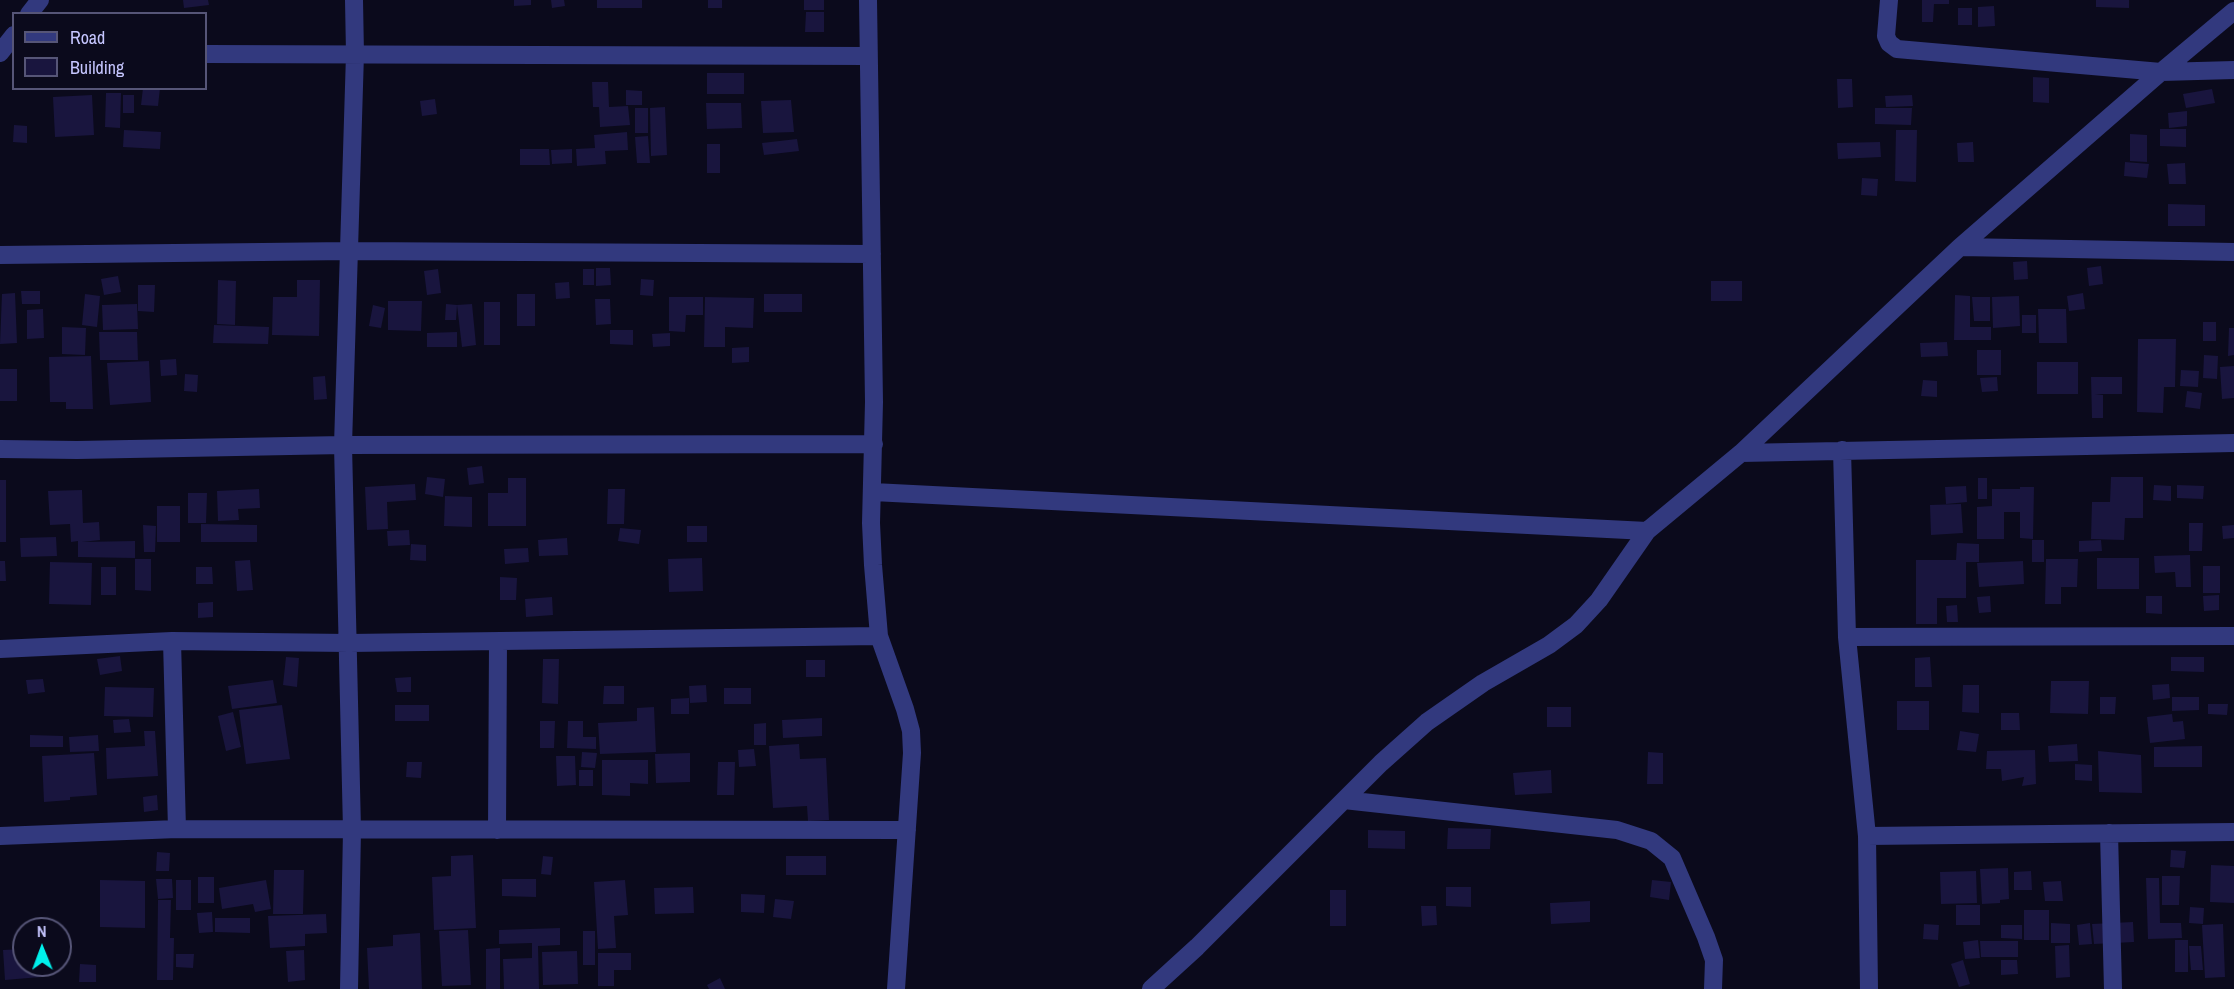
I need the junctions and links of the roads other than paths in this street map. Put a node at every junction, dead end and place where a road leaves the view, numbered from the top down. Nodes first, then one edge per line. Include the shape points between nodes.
1 (40, 0) edge
2 (354, 0) edge
3 (868, 0) edge
4 (1889, 0) edge
5 (2234, 11) edge
6 (31, 12) edge
7 (12, 38) edge
8 (0, 54) edge
9 (207, 54) edge
10 (355, 54) junction
11 (868, 56) junction
12 (2234, 70) edge
13 (2161, 72) junction
14 (1960, 247) junction
15 (349, 251) junction
16 (2234, 252) edge
17 (872, 254) junction
18 (0, 255) edge
19 (2234, 443) edge
20 (874, 444) junction
21 (343, 445) junction
22 (0, 449) edge
23 (1842, 450) junction
24 (1741, 453) junction
25 (873, 492) junction
26 (1647, 531) junction
27 (879, 636) junction
28 (2234, 636) edge
29 (1847, 637) junction
30 (172, 641) junction
31 (498, 642) junction
32 (348, 643) junction
33 (0, 649) edge
34 (1344, 800) junction
35 (177, 829) junction
36 (352, 830) junction
37 (497, 830) junction
38 (907, 830) junction
39 (2234, 832) edge
40 (2109, 833) junction
41 (0, 836) edge
42 (1867, 836) junction
43 (349, 989) edge
44 (896, 989) edge
45 (1151, 989) edge
46 (1713, 989) edge
47 (1869, 989) edge
48 (2113, 989) edge

1 - 6 street
2 - 10 street
3 - 11 street
4 - 13 street via 1886,36 1897,49
5 - 13 street
7 - 8 street
9 - 10 street
10 - 11 street
10 - 15 street
11 - 17 street
12 - 13 street
13 - 14 street
14 - 16 street
14 - 24 street
15 - 17 street
15 - 18 street
15 - 21 street
17 - 20 street
19 - 23 street
20 - 21 street
20 - 25 street
21 - 22 street
21 - 32 street
23 - 24 street
23 - 29 street
24 - 26 street
25 - 26 street
25 - 27 street via 873,565
26 - 34 street via 1599,600 1576,625 1427,722
27 - 31 street
27 - 38 street via 911,731
28 - 29 street
29 - 42 street
30 - 32 street
30 - 33 street
30 - 35 street
31 - 32 street
31 - 37 street
32 - 36 street
34 - 45 street
34 - 46 street via 1617,830 1651,841 1672,858 1706,937 1714,960
35 - 36 street
35 - 41 street
36 - 37 street
36 - 43 street
37 - 38 street
38 - 44 street
39 - 40 street
40 - 42 street
40 - 48 street
42 - 47 street

